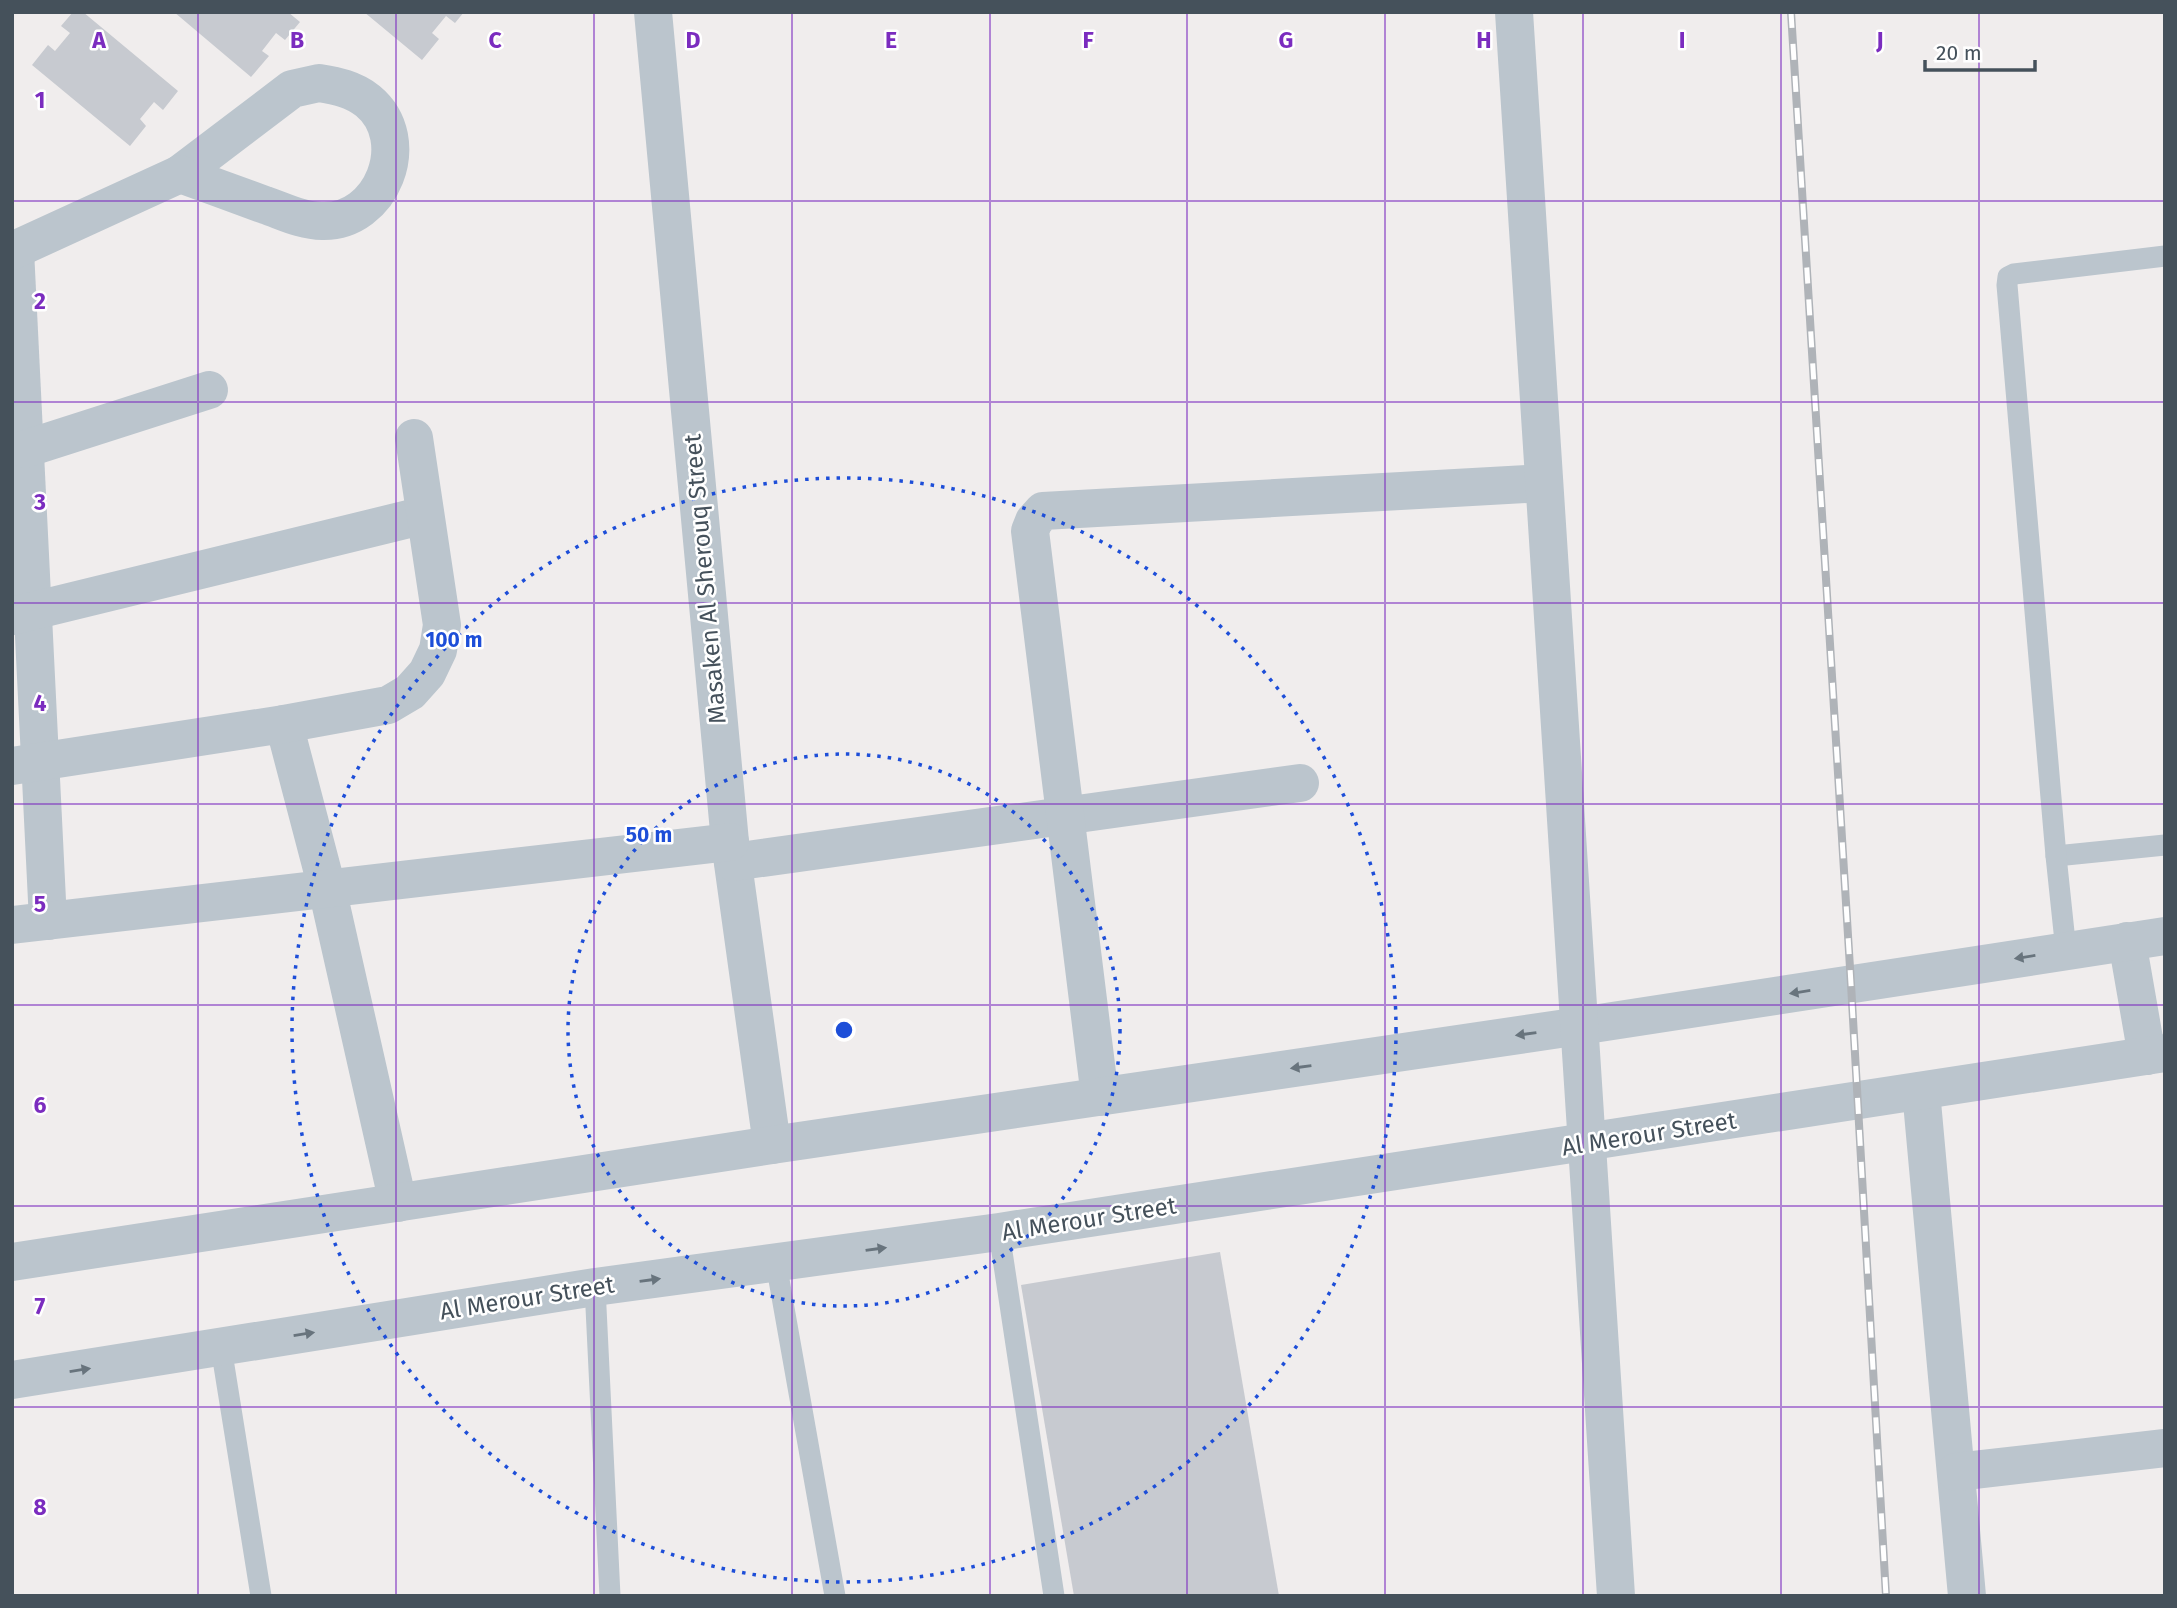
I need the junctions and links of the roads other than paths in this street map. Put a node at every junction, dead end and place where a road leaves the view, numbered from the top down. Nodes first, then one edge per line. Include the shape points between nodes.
1 (653, 12) edge
2 (1514, 12) edge
3 (180, 174) junction
4 (14, 250) edge
5 (2165, 256) edge
6 (209, 390) dead end
7 (414, 438) dead end
8 (25, 449) junction
9 (1544, 483) junction
10 (425, 515) junction
11 (23, 614) edge
12 (284, 724) junction
13 (26, 764) edge
14 (1300, 783) dead end
15 (1065, 815) junction
16 (2165, 845) edge
17 (731, 852) junction
18 (2056, 856) junction
19 (327, 888) junction
20 (30, 923) edge
21 (2165, 936) edge
22 (2127, 941) junction
23 (2066, 951) junction
24 (1580, 1026) junction
25 (2156, 1055) edge
26 (1921, 1091) junction
27 (1100, 1097) junction
28 (1588, 1143) junction
29 (772, 1145) junction
30 (398, 1203) junction
31 (999, 1233) junction
32 (12, 1262) edge
33 (776, 1263) junction
34 (594, 1287) junction
35 (221, 1347) junction
36 (12, 1380) edge
37 (2165, 1448) edge
38 (1955, 1472) junction
39 (261, 1596) edge
40 (610, 1596) edge
41 (835, 1596) edge
42 (1054, 1596) edge
43 (1616, 1596) edge
44 (1967, 1596) edge

1 - 17 street, Masaken Al Sherouq Street
2 - 9 street
3 - 3 street via 292,89 319,83 346,88 369,102 385,124 391,151 386,178 371,201 349,216 323,221 295,216
3 - 4 street
4 - 8 street
5 - 18 lane via 2008,277
6 - 8 street
7 - 10 street
8 - 11 street
9 - 15 street via 1043,511 1030,531
9 - 24 street
10 - 11 street
10 - 12 street via 442,625 438,650 427,673 410,692 388,705
11 - 13 street
12 - 13 street
12 - 19 street
13 - 20 street
14 - 15 street
15 - 17 street
15 - 27 street
16 - 18 lane
17 - 19 street
17 - 29 street, Masaken Al Sherouq Street
18 - 23 lane
19 - 20 street
19 - 30 street
21 - 22 street
22 - 23 street
22 - 25 street
23 -> 24 street
24 -> 27 street
24 - 28 street
25 - 26 street, Al Merour Street
26 - 28 street, Al Merour Street
26 - 38 street
27 - 29 street
28 - 31 street, Al Merour Street
28 - 43 street
29 - 30 street
30 - 32 street
33 -> 31 street, Al Merour Street
31 - 42 lane
34 -> 33 street, Al Merour Street
33 - 41 lane
35 -> 34 street, Al Merour Street
34 - 40 lane
36 -> 35 street, Al Merour Street
35 - 39 lane
37 - 38 street
38 - 44 street

